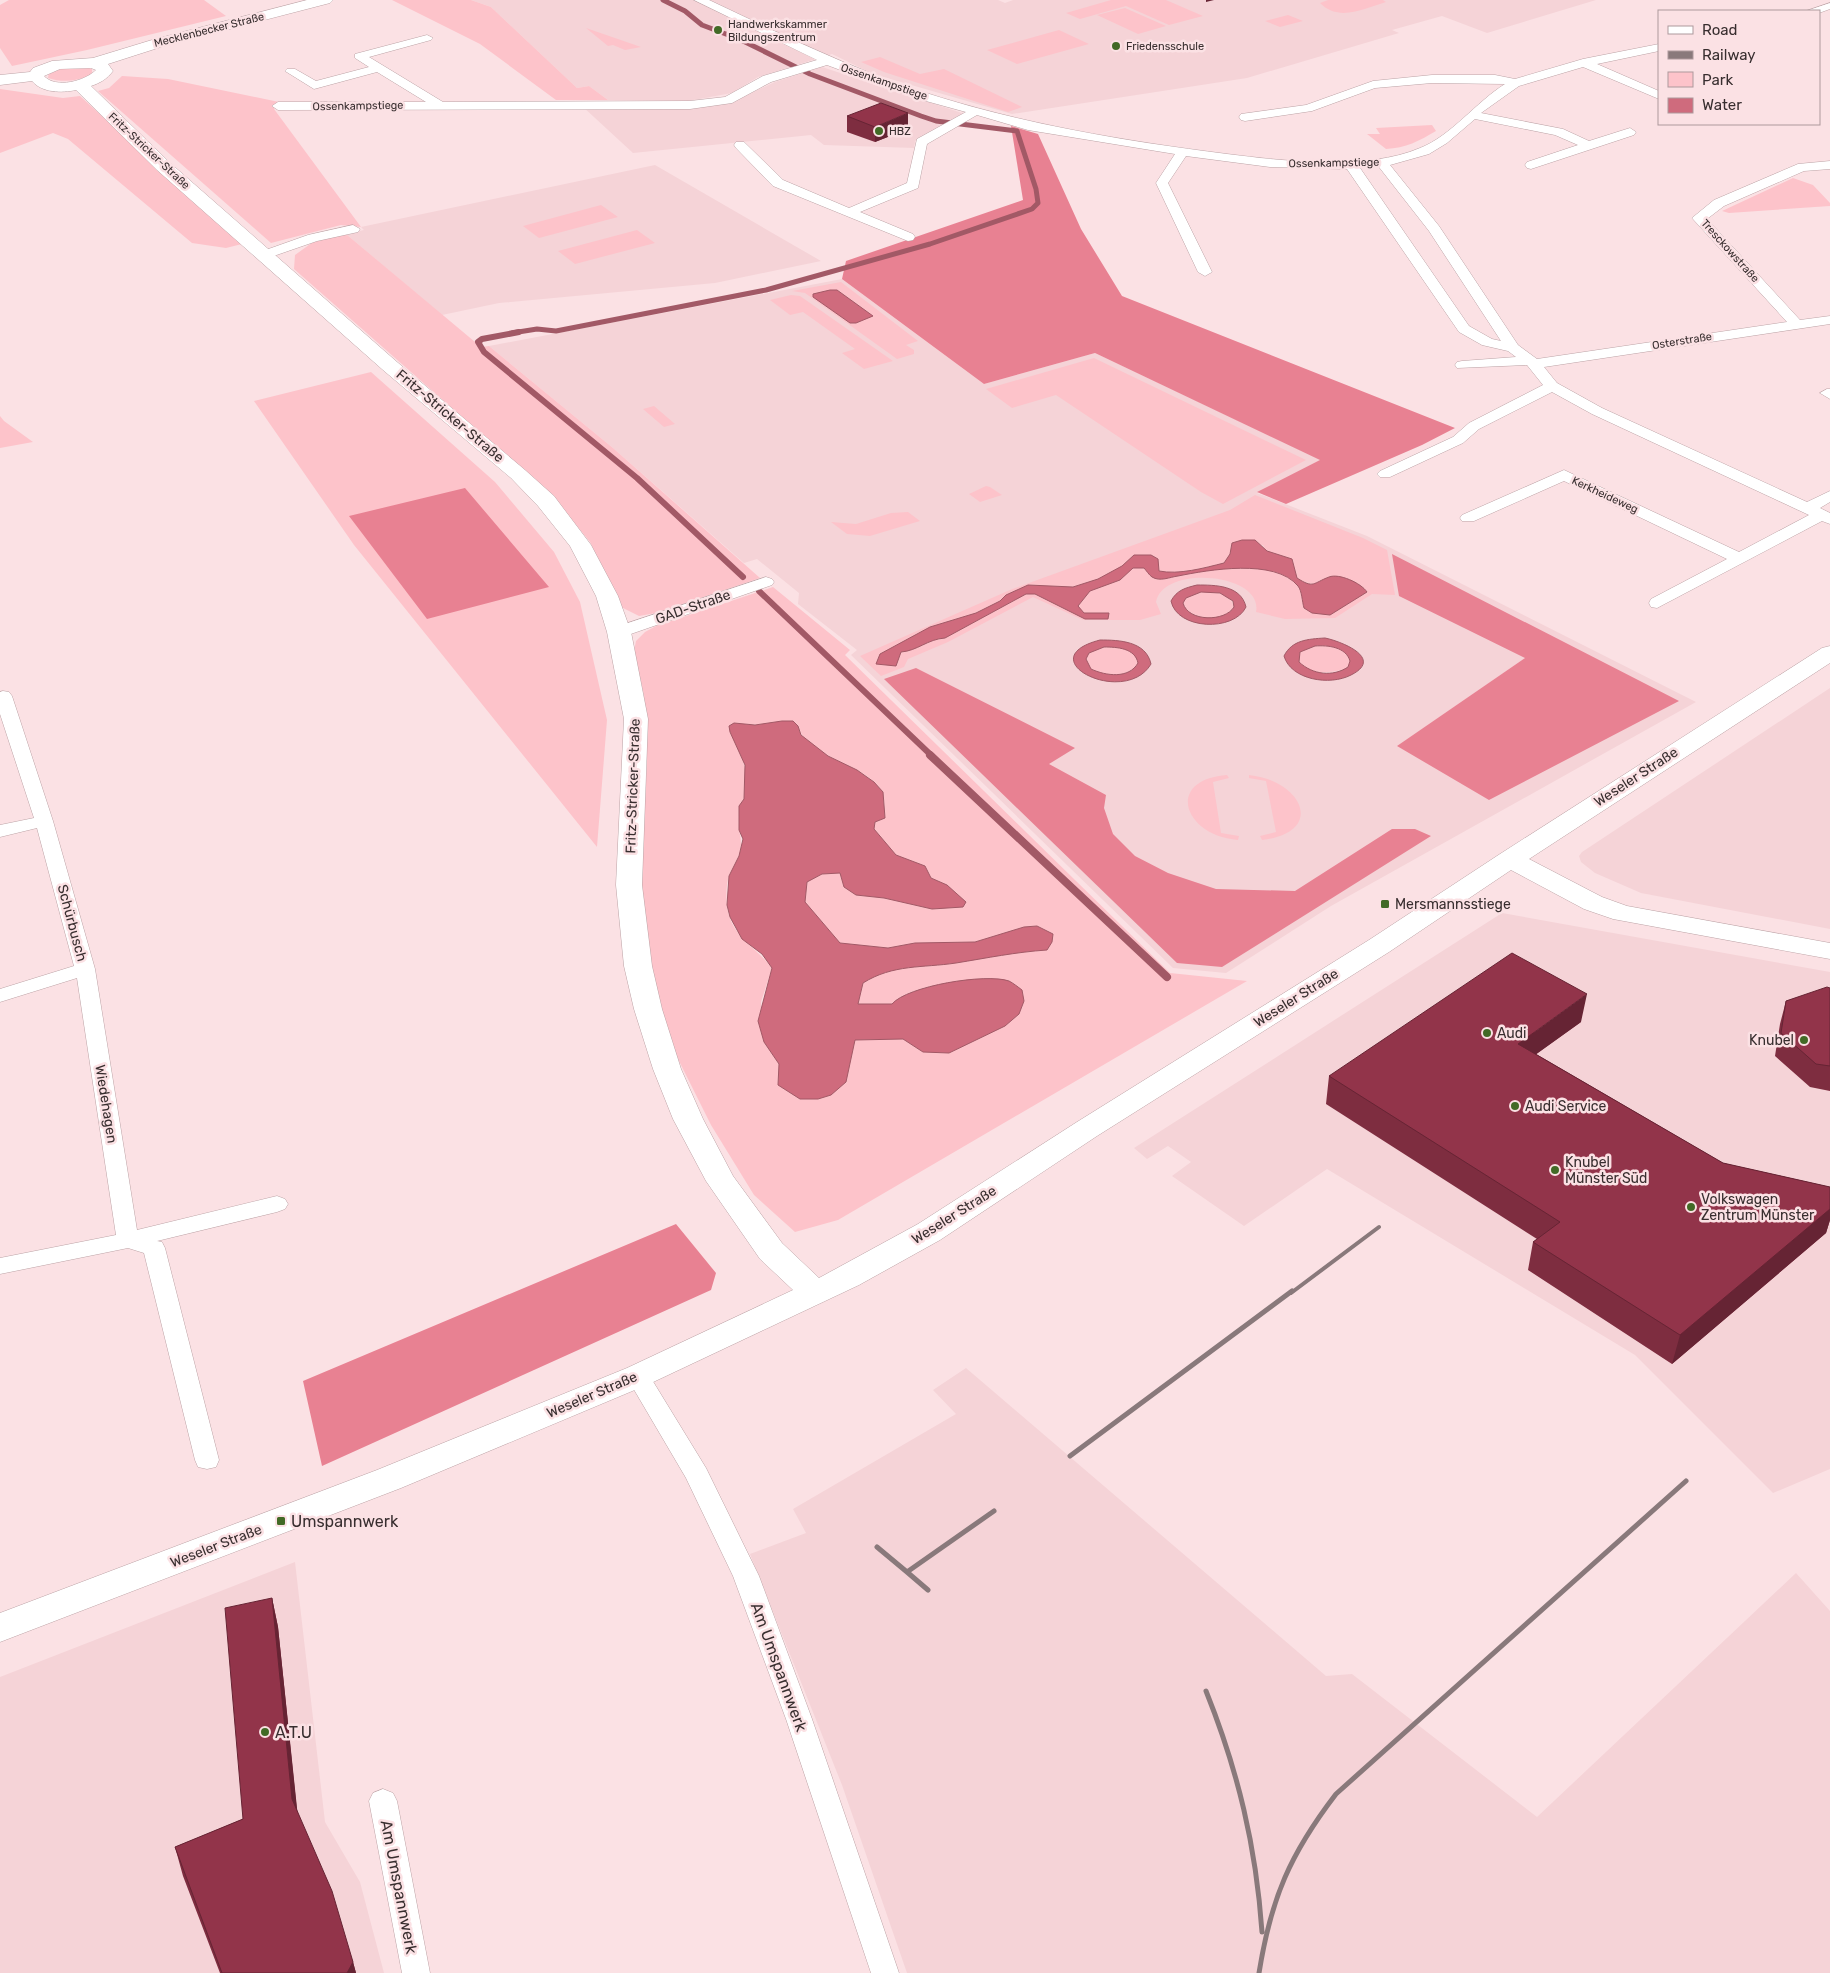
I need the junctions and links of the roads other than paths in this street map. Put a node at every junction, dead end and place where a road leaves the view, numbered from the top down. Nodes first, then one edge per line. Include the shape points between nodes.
1 (325, 0) edge
2 (700, 0) edge
3 (1830, 6) edge
4 (1816, 10) edge
5 (427, 38) dead end
6 (1658, 47) edge
7 (827, 61) junction
8 (94, 63) junction
9 (1583, 63) junction
10 (380, 68) junction
11 (291, 71) dead end
12 (36, 76) junction
13 (0, 80) edge
14 (1515, 83) junction
15 (80, 85) junction
16 (1658, 95) edge
17 (439, 105) junction
18 (278, 106) dead end
19 (971, 114) junction
20 (1472, 115) junction
21 (1245, 117) dead end
22 (1630, 132) dead end
23 (740, 145) dead end
24 (1589, 146) junction
25 (1182, 152) junction
26 (1382, 163) junction
27 (1351, 165) junction
28 (1530, 165) dead end
29 (1830, 165) edge
30 (850, 212) junction
31 (353, 229) dead end
32 (908, 237) dead end
33 (265, 255) junction
34 (1205, 272) dead end
35 (1830, 320) edge
36 (1796, 324) junction
37 (1513, 348) junction
38 (1531, 362) junction
39 (1462, 365) dead end
40 (1552, 386) junction
41 (1384, 474) dead end
42 (1830, 496) edge
43 (1819, 514) edge
44 (1468, 518) dead end
45 (1740, 559) junction
46 (766, 582) dead end
47 (1657, 604) dead end
48 (619, 632) junction
49 (1830, 653) edge
50 (0, 697) edge
51 (44, 821) junction
52 (0, 831) edge
53 (1509, 859) junction
54 (1830, 951) edge
55 (85, 969) junction
56 (0, 996) edge
57 (277, 1204) dead end
58 (128, 1240) junction
59 (0, 1266) edge
60 (816, 1293) junction
61 (638, 1376) junction
62 (207, 1460) dead end
63 (0, 1628) edge
64 (383, 1801) dead end
65 (416, 1973) edge
66 (886, 1973) edge

1 - 8 main road, Mecklenbecker Straße via 158,42
2 - 7 street
3 - 4 street
5 - 10 street, Ossenkampstiege via 359,56
6 - 9 street, Ossenkampstiege
7 - 17 street, Ossenkampstiege via 767,79 728,100 690,105
7 - 19 street, Ossenkampstiege
8 - 12 main road, Mecklenbecker Straße via 58,64 39,71
8 - 15 main road via 104,71 101,77
9 - 14 street, Ossenkampstiege
9 - 16 street
10 - 11 street, Ossenkampstiege via 314,85
10 - 17 street, Ossenkampstiege
12 - 13 main road, Mecklenbecker Straße
12 - 15 main road via 38,80 54,86
14 - 20 street, Ossenkampstiege
14 - 21 street, Ossenkampstiege via 1495,79 1461,79 1373,85 1308,108
15 - 33 main road, Fritz-Stricker-Straße via 163,166
17 - 18 street, Ossenkampstiege
19 - 25 street, Ossenkampstiege
19 - 30 street via 921,142 913,185
20 - 24 street via 1559,132
20 - 26 street, Ossenkampstiege via 1425,151
22 - 24 street
23 - 30 street via 778,183
24 - 28 street
25 - 27 street, Ossenkampstiege via 1270,163
25 - 34 street via 1162,184
26 - 27 street, Ossenkampstiege
26 - 37 street via 1434,229
27 - 37 street via 1464,329 1487,342
29 - 36 street, Tresckowstraße via 1802,167 1719,203 1699,218
30 - 32 street
31 - 33 street via 313,238
33 - 48 main road, Fritz-Stricker-Straße via 546,501 580,545 608,596
35 - 36 street, Osterstraße
36 - 38 street, Osterstraße
37 - 38 street
38 - 39 street
38 - 40 street
40 - 41 street via 1474,426 1458,440
40 - 43 street via 1597,411
42 - 43 street
43 - 45 street
44 - 45 street, Kerkheideweg via 1564,475
45 - 47 street
46 - 48 street, GAD-Straße
48 - 60 main road, Fritz-Stricker-Straße via 636,719 629,885 638,966 648,1009 667,1069 688,1119 721,1181 771,1252
49 - 53 main road, Weseler Straße
50 - 51 street, Schürbusch via 3,696
51 - 52 street
51 - 55 street, Schürbusch
53 - 54 main road via 1593,903 1622,913
53 - 60 main road, Weseler Straße via 1379,946 937,1227
55 - 56 street, Schürbusch
55 - 58 street, Wiedehagen
57 - 58 street
58 - 59 street
58 - 62 street via 154,1248
60 - 61 main road, Weseler Straße
61 - 63 main road, Weseler Straße via 389,1479
61 - 66 street, Am Umspannwerk via 697,1475 746,1576
64 - 65 street, Am Umspannwerk

